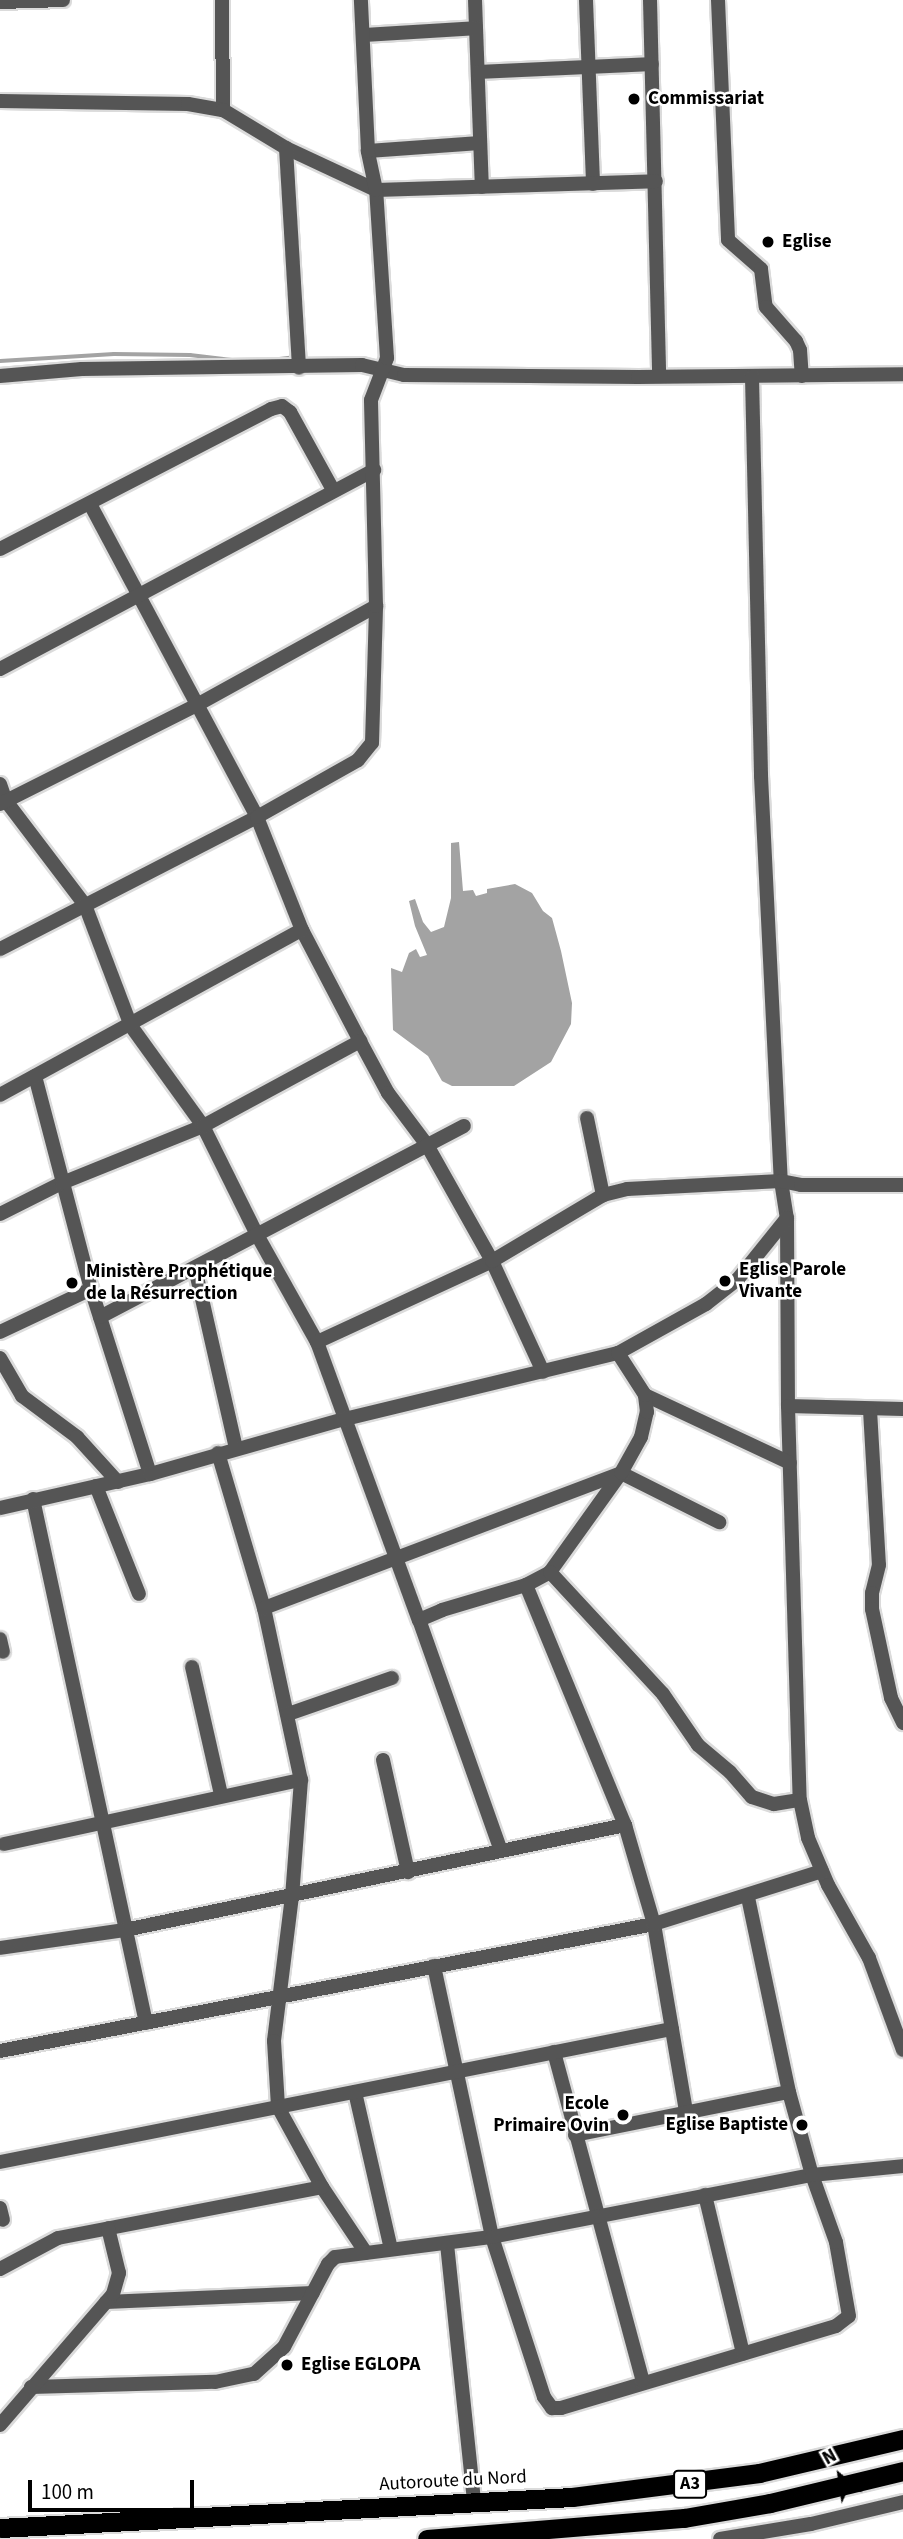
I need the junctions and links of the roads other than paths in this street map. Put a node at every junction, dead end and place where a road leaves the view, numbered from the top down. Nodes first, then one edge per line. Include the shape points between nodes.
1 (63, 0) edge
2 (222, 0) edge
3 (361, 0) edge
4 (475, 0) edge
5 (586, 0) edge
6 (650, 0) edge
7 (719, 0) edge
8 (0, 2) edge
9 (476, 28) junction
10 (363, 35) junction
11 (652, 64) junction
12 (588, 68) junction
13 (479, 72) junction
14 (0, 101) edge
15 (223, 110) junction
16 (480, 143) junction
17 (286, 148) junction
18 (368, 151) junction
19 (656, 181) junction
20 (593, 184) junction
21 (482, 187) junction
22 (376, 190) junction
23 (299, 368) junction
24 (382, 371) junction
25 (903, 374) edge
26 (659, 375) junction
27 (0, 376) edge
28 (802, 376) junction
29 (752, 377) junction
30 (374, 470) junction
31 (333, 490) junction
32 (90, 504) junction
33 (0, 549) edge
34 (137, 596) junction
35 (376, 606) junction
36 (0, 670) edge
37 (195, 706) junction
38 (0, 784) edge
39 (3, 803) edge
40 (257, 817) junction
41 (85, 905) junction
42 (302, 930) junction
43 (0, 948) edge
44 (131, 1026) junction
45 (360, 1041) junction
46 (35, 1076) junction
47 (0, 1095) edge
48 (587, 1118) dead end
49 (203, 1126) junction
50 (464, 1126) dead end
51 (427, 1145) junction
52 (781, 1181) junction
53 (62, 1183) junction
54 (903, 1185) edge
55 (603, 1195) junction
56 (0, 1213) edge
57 (787, 1218) junction
58 (256, 1233) junction
59 (492, 1261) junction
60 (195, 1268) junction
61 (91, 1289) junction
62 (100, 1317) junction
63 (0, 1332) edge
64 (317, 1342) junction
65 (618, 1353) junction
66 (0, 1358) edge
67 (543, 1372) junction
68 (645, 1395) junction
69 (788, 1406) junction
70 (903, 1409) edge
71 (870, 1410) junction
72 (345, 1419) junction
73 (236, 1448) junction
74 (218, 1453) junction
75 (790, 1463) junction
76 (621, 1473) junction
77 (150, 1475) junction
78 (118, 1482) junction
79 (96, 1486) junction
80 (33, 1499) junction
81 (0, 1507) edge
82 (719, 1522) dead end
83 (396, 1559) junction
84 (551, 1572) junction
85 (526, 1585) junction
86 (139, 1594) dead end
87 (264, 1608) junction
88 (419, 1620) junction
89 (192, 1667) dead end
90 (393, 1678) dead end
91 (288, 1714) junction
92 (903, 1721) edge
93 (383, 1760) dead end
94 (301, 1780) junction
95 (221, 1796) junction
96 (800, 1800) junction
97 (103, 1824) junction
98 (625, 1825) junction
99 (4, 1844) dead end
100 (501, 1850) junction
101 (822, 1871) junction
102 (408, 1872) junction
103 (292, 1896) junction
104 (748, 1897) junction
105 (654, 1924) junction
106 (125, 1930) junction
107 (0, 1948) edge
108 (434, 1966) junction
109 (278, 1997) junction
110 (146, 2023) junction
111 (673, 2029) junction
112 (903, 2050) edge
113 (0, 2051) edge
114 (554, 2052) junction
115 (455, 2071) junction
116 (355, 2092) junction
117 (789, 2092) junction
118 (278, 2107) junction
119 (686, 2111) junction
120 (575, 2135) junction
121 (0, 2162) edge
122 (903, 2166) edge
123 (813, 2175) junction
124 (322, 2186) junction
125 (705, 2195) junction
126 (597, 2218) junction
127 (108, 2228) junction
128 (492, 2237) junction
129 (447, 2244) junction
130 (391, 2249) junction
131 (366, 2253) junction
132 (0, 2269) edge
133 (313, 2293) junction
134 (106, 2302) junction
135 (743, 2353) junction
136 (643, 2382) junction
137 (31, 2387) junction
138 (0, 2425) edge
139 (903, 2439) edge
140 (903, 2471) edge
141 (903, 2501) edge
142 (474, 2503) junction
143 (0, 2528) edge
144 (811, 2532) edge
145 (427, 2539) edge
146 (720, 2539) edge

1 - 8 street
2 - 15 street
3 - 10 street
4 - 9 street
5 - 12 street
6 - 11 street
7 - 28 street via 728,240 761,269 766,307 796,341
9 - 10 street
9 - 13 street
10 - 18 street
11 - 12 street
11 - 19 street
12 - 13 street
12 - 20 street
13 - 16 street
14 - 15 street via 188,104
15 - 17 street
16 - 18 street
16 - 21 street
17 - 22 street
17 - 23 street
18 - 22 street
19 - 20 street
19 - 26 street
20 - 21 street
21 - 22 street
22 - 24 street via 387,358
23 - 24 street via 362,365
23 - 27 street via 82,369
24 - 26 street
24 - 30 street via 371,400
25 - 28 street
26 - 29 street
28 - 29 street
29 - 52 street via 761,776
30 - 31 street
30 - 35 street
31 - 32 street via 290,412 282,406
31 - 34 street
32 - 33 street
32 - 34 street
34 - 36 street
34 - 37 street
35 - 37 street
35 - 40 street via 373,743 358,760
37 - 39 street
37 - 40 street
38 - 39 street
39 - 41 street
40 - 41 street
40 - 42 street
41 - 43 street
41 - 44 street
42 - 44 street
42 - 45 street
44 - 46 street
44 - 49 street
45 - 49 street
45 - 51 street via 388,1093
46 - 47 street
46 - 53 street
48 - 55 street
49 - 53 street
49 - 58 street
50 - 51 street
51 - 58 street
51 - 59 street
52 - 54 street
52 - 55 street via 627,1189
52 - 57 street
53 - 56 street
53 - 61 street
55 - 59 street
57 - 65 street via 738,1279 671,1326
57 - 69 street
58 - 60 street
58 - 64 street
59 - 64 street
59 - 67 street
60 - 62 street
60 - 73 street
61 - 62 street
61 - 63 street
62 - 77 street
64 - 72 street
65 - 67 street
65 - 68 street
66 - 78 street via 22,1396 77,1437
67 - 72 street
68 - 75 street
68 - 76 street via 648,1412 641,1437
69 - 71 street
69 - 75 street
70 - 71 street
71 - 92 street via 879,1565 872,1609 886,1677
72 - 73 street
72 - 83 street
73 - 74 street
74 - 77 street
74 - 87 street
75 - 96 street
76 - 82 street
76 - 83 street
76 - 84 street
77 - 78 street
78 - 79 street
79 - 80 street
79 - 86 street
80 - 81 street
80 - 97 street
83 - 87 street
83 - 88 street
84 - 85 street
84 - 96 street via 663,1694 698,1745 752,1797 774,1804
85 - 88 street
85 - 98 street
87 - 91 street
88 - 100 street
89 - 95 street
90 - 91 street
91 - 94 street
93 - 102 street
94 - 95 street
94 - 103 street
95 - 97 street
96 - 101 street via 808,1838
97 - 99 street
97 - 106 street
98 - 100 street
98 - 105 street
100 - 102 street
101 - 104 street
101 - 112 street via 869,1958
102 - 103 street
103 - 106 street
103 - 109 street
104 - 105 street
104 - 117 street
105 - 108 street
105 - 111 street
106 - 107 street
106 - 110 street
108 - 109 street
108 - 115 street
109 - 110 street
109 - 118 street via 274,2062
110 - 113 street
111 - 114 street
111 - 119 street
114 - 115 street
114 - 120 street
115 - 116 street
115 - 128 street
116 - 118 street
116 - 130 street
117 - 119 street
117 - 123 street
118 - 121 street
118 - 124 street
119 - 120 street
120 - 126 street
122 - 123 street
123 - 125 street
123 - 135 street via 836,2242 849,2316 836,2326
124 - 127 street
124 - 131 street
125 - 126 street
125 - 135 street
126 - 128 street
126 - 136 street
127 - 132 street via 58,2238
127 - 134 street via 119,2273
128 - 129 street
128 - 136 street via 548,2404 561,2408
129 - 130 street
129 - 142 street
130 - 131 street
131 - 133 street via 332,2258
133 - 134 street
133 - 137 street via 284,2347 254,2374 215,2382
134 - 137 street
135 - 136 street
137 - 138 street
139 - 142 highway, Autoroute du Nord / A3 via 769,2471 677,2486
140 - 145 highway, A3 via 684,2518
141 - 144 street
142 - 143 highway, Autoroute du Nord / A3
144 - 146 street

